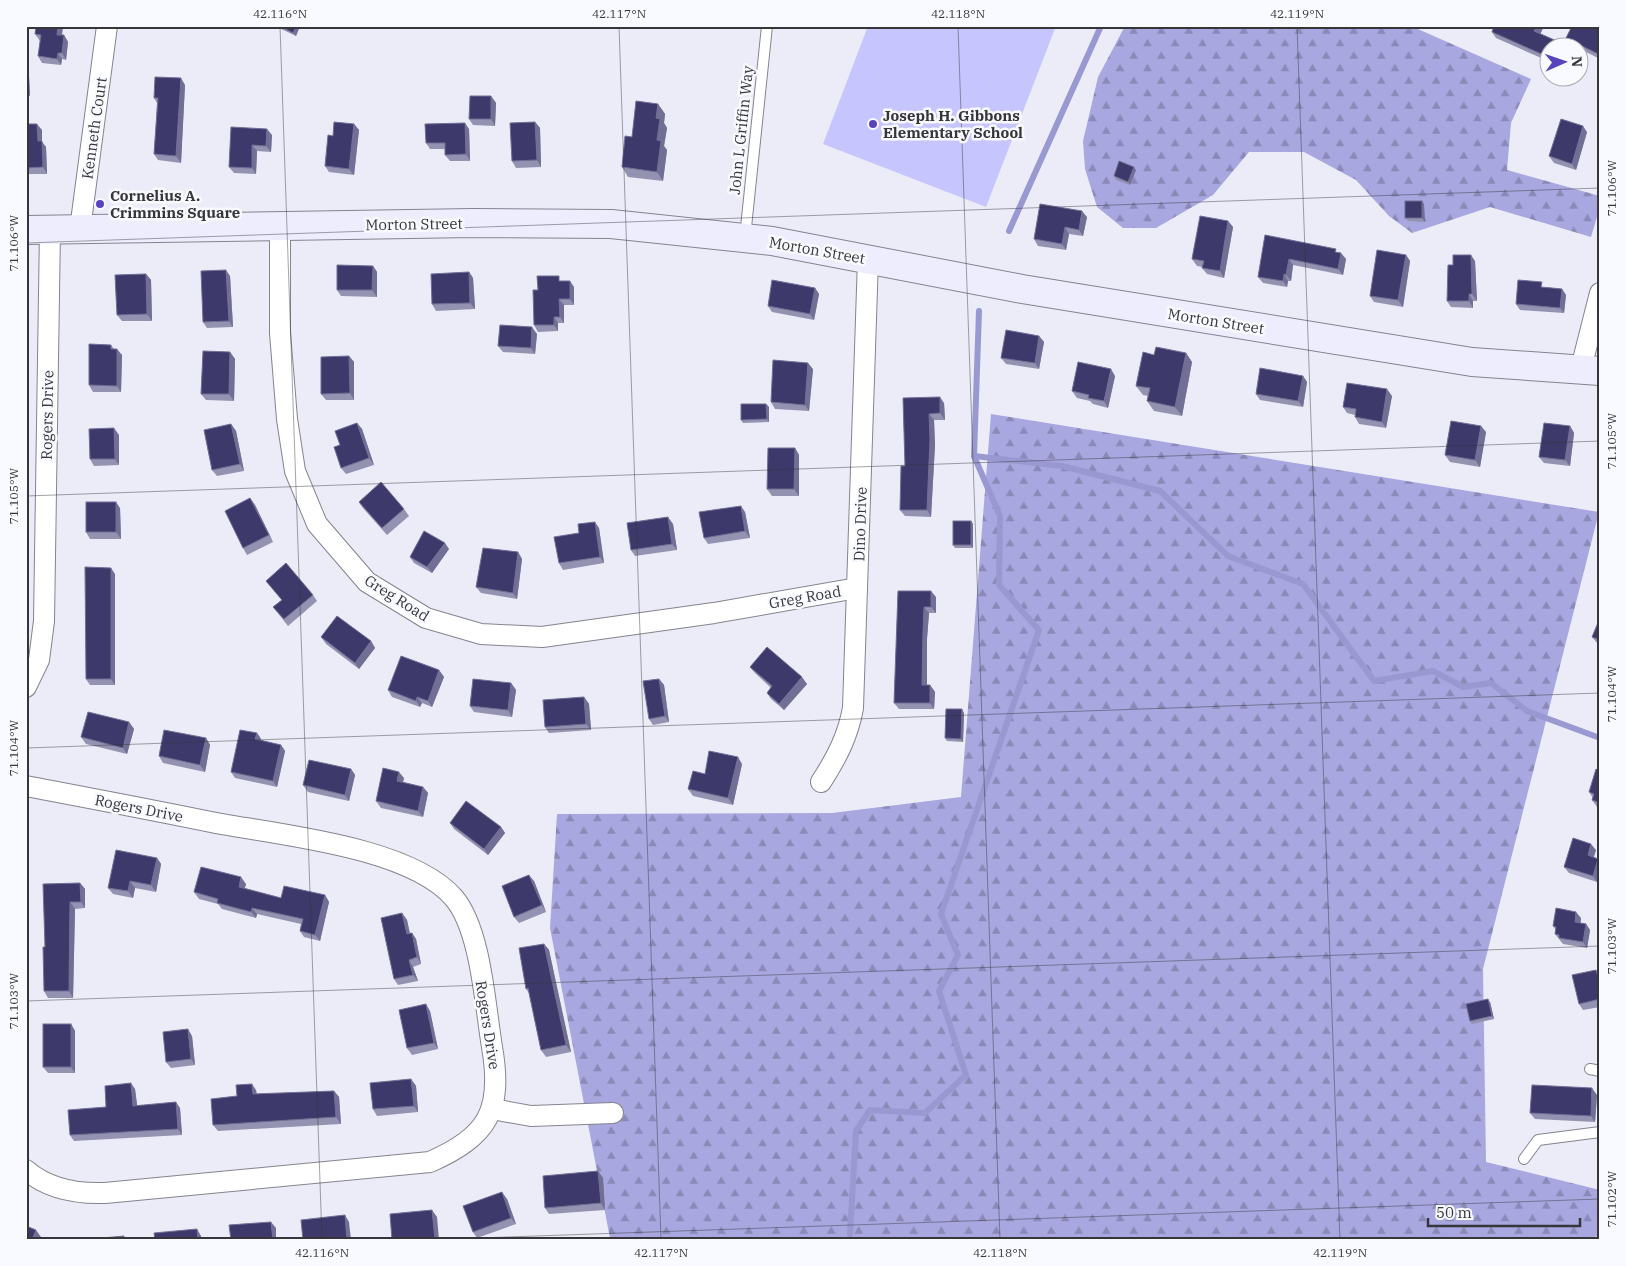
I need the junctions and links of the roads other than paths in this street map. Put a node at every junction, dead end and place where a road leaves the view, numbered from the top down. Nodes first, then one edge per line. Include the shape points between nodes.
1 (107, 26) edge
2 (767, 26) edge
3 (280, 227) junction
4 (80, 229) junction
5 (38, 230) edge
6 (745, 238) junction
7 (868, 259) junction
8 (1600, 293) edge
9 (1590, 370) edge
10 (857, 588) junction
11 (26, 687) edge
12 (821, 782) dead end
13 (26, 786) edge
14 (492, 1110) junction
15 (613, 1113) dead end
16 (1600, 1132) edge
17 (1524, 1159) dead end
18 (26, 1170) edge

1 - 4 street, Kenneth Court
2 - 6 lane, John L Griffin Way
3 - 4 street, Morton Street
3 - 6 street, Morton Street via 611,224
3 - 10 street, Greg Road via 280,333 295,471 317,524 367,582 426,618 481,634 542,637 714,613
4 - 5 street, Morton Street
5 - 11 street, Rogers Drive via 44,621 39,660
6 - 7 street, Morton Street
7 - 9 street, Morton Street via 1109,304 1472,362
7 - 10 street, Dino Drive
8 - 9 street
10 - 12 street, Dino Drive via 853,708 842,749
13 - 14 street, Rogers Drive via 339,846 402,865 439,884 466,917 474,942 495,1061 496,1094
14 - 15 street via 531,1116
14 - 18 street, Rogers Drive via 486,1123 462,1146 430,1162 408,1165 89,1193 57,1188
16 - 17 lane via 1538,1140

